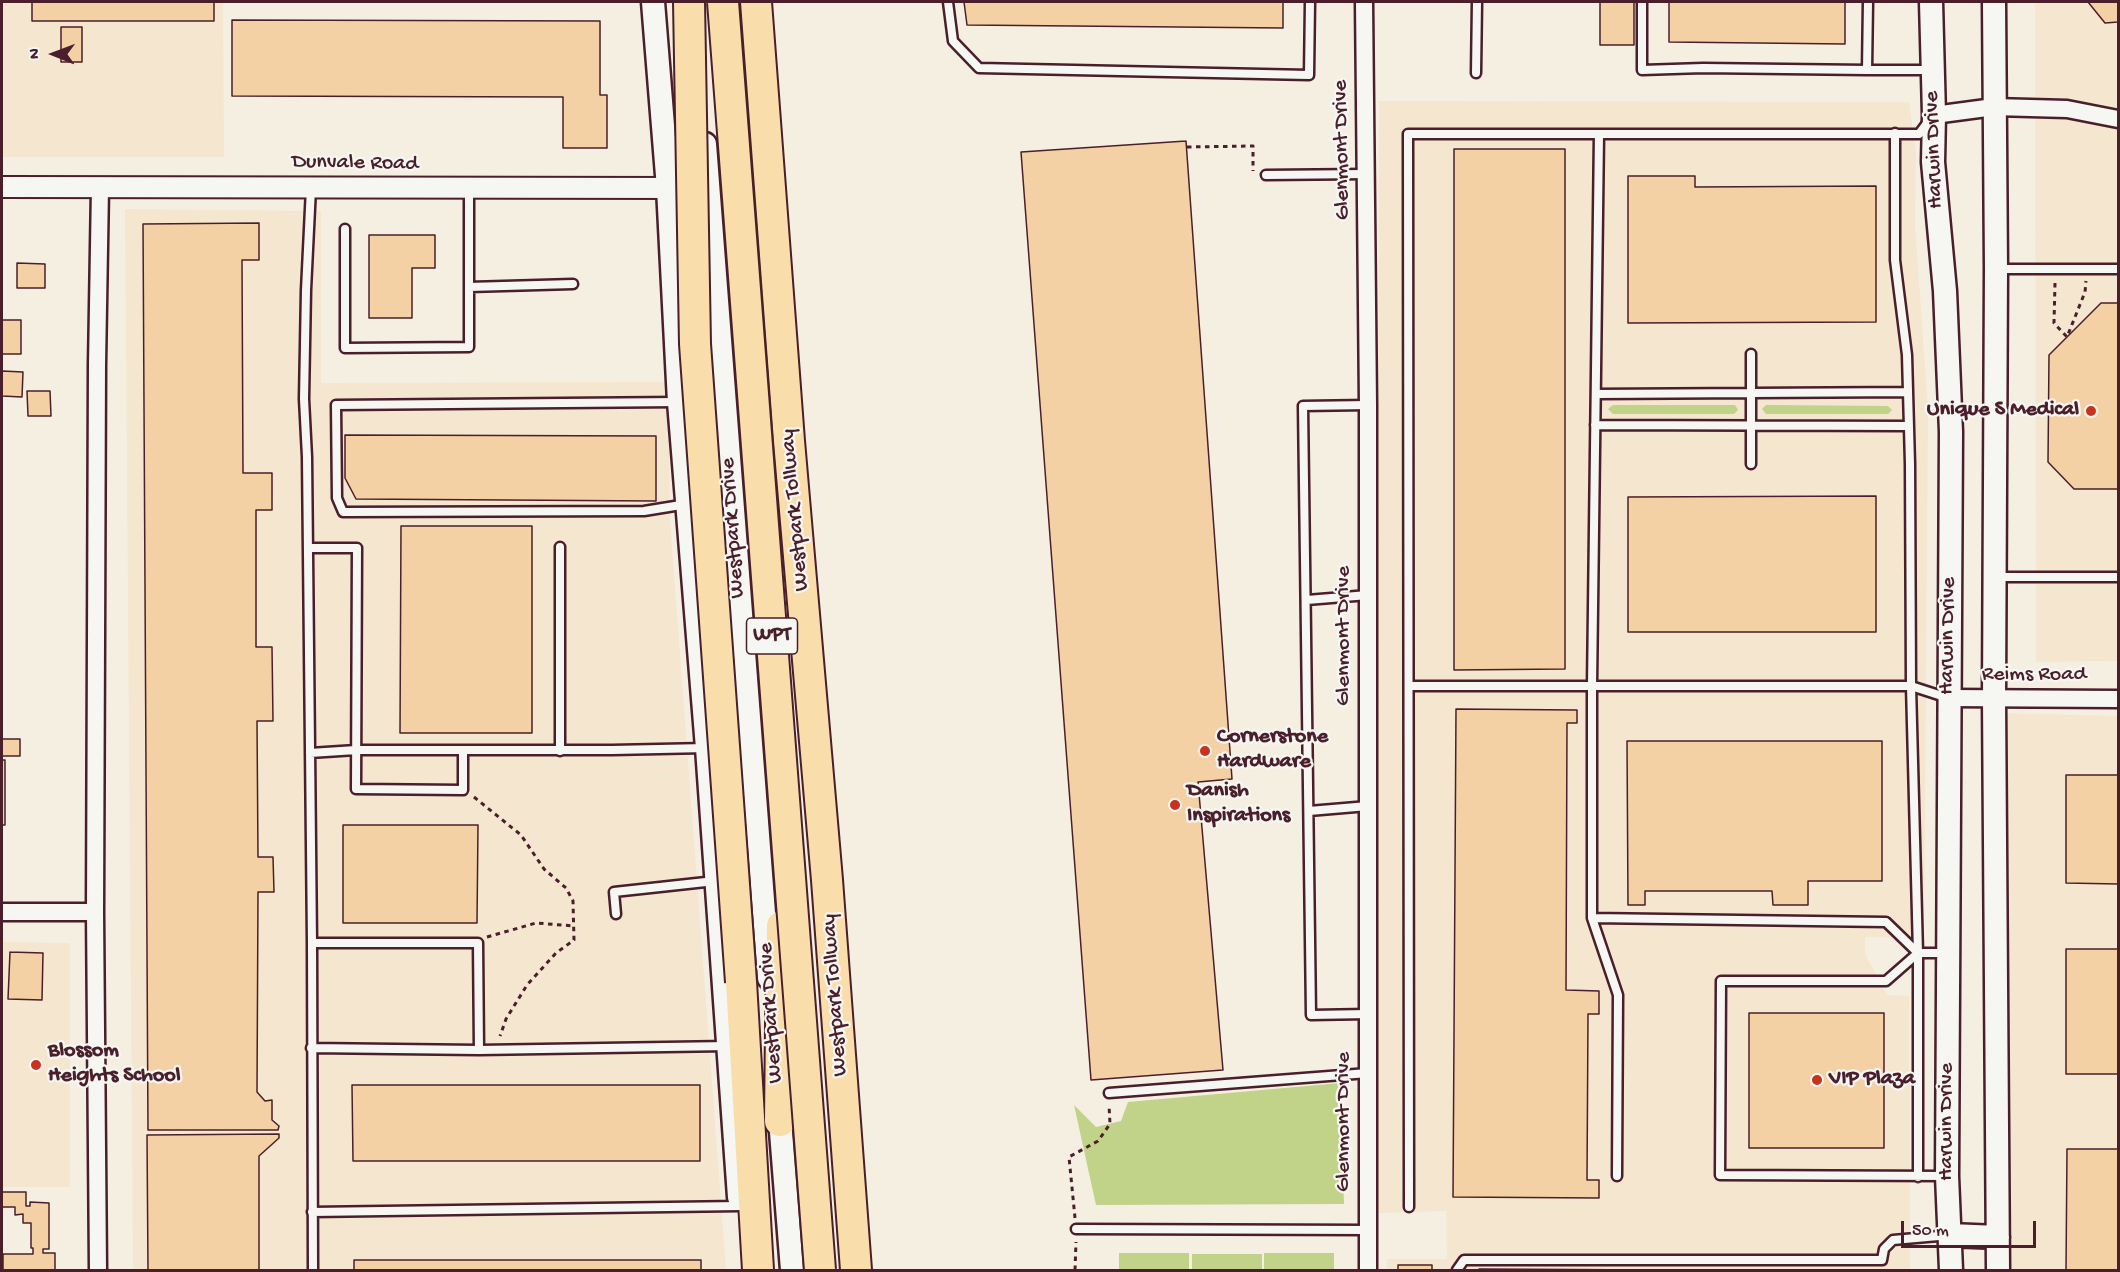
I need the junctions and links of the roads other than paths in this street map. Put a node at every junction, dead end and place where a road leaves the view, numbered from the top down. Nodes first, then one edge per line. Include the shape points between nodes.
1 (653, 2) edge
2 (691, 2) edge
3 (723, 2) edge
4 (756, 2) edge
5 (948, 2) edge
6 (1310, 2) edge
7 (1364, 2) edge
8 (1477, 2) edge
9 (1642, 2) edge
10 (1868, 2) edge
11 (1931, 2) edge
12 (1994, 2) edge
13 (1867, 70) junction
14 (1933, 70) junction
15 (1476, 73) dead end
16 (1994, 107) junction
17 (1934, 116) junction
18 (2118, 119) edge
19 (1599, 134) junction
20 (1894, 134) junction
21 (1366, 174) junction
22 (1266, 175) road end
23 (2, 187) edge
24 (100, 188) junction
25 (311, 188) junction
26 (668, 188) junction
27 (469, 189) junction
28 (708, 189) junction
29 (345, 229) dead end
30 (1996, 269) junction
31 (2118, 269) edge
32 (573, 284) dead end
33 (469, 287) junction
34 (1751, 354) dead end
35 (1908, 392) junction
36 (1751, 393) junction
37 (1596, 394) junction
38 (679, 402) junction
39 (1368, 405) junction
40 (1595, 425) junction
41 (1751, 425) junction
42 (1908, 426) junction
43 (789, 441) junction
44 (1751, 464) dead end
45 (687, 504) junction
46 (560, 547) dead end
47 (308, 548) junction
48 (1994, 577) junction
49 (2118, 577) edge
50 (1368, 595) junction
51 (1307, 600) junction
52 (1408, 686) junction
53 (1592, 686) junction
54 (1911, 686) junction
55 (1948, 698) junction
56 (1994, 698) junction
57 (2118, 699) edge
58 (707, 748) junction
59 (356, 750) junction
60 (463, 750) junction
61 (560, 751) junction
62 (310, 753) junction
63 (1368, 806) junction
64 (1309, 811) junction
65 (716, 881) junction
66 (2, 912) edge
67 (95, 912) junction
68 (616, 914) dead end
69 (1592, 918) junction
70 (312, 943) junction
71 (1918, 952) junction
72 (1948, 953) junction
73 (1368, 1014) junction
74 (728, 1046) junction
75 (311, 1048) junction
76 (479, 1050) junction
77 (1368, 1073) junction
78 (1109, 1093) road end
79 (780, 1121) junction
80 (1617, 1176) dead end
81 (1947, 1176) junction
82 (1918, 1177) junction
83 (740, 1206) junction
84 (1408, 1207) dead end
85 (312, 1212) junction
86 (1076, 1229) road end
87 (1368, 1230) junction
88 (1950, 1235) junction
89 (1998, 1237) junction
90 (98, 1270) edge
91 (313, 1270) edge
92 (744, 1270) edge
93 (758, 1270) edge
94 (792, 1270) edge
95 (820, 1270) edge
96 (856, 1270) edge
97 (1368, 1270) edge
98 (1457, 1270) edge
99 (1951, 1270) edge
100 (1998, 1270) edge

1 - 26 main road, Westpark Drive
2 - 28 main road, Westpark Drive
2 - 93 highway, bridge via 695,344
3 - 95 highway, Westpark Tollway / WPT, bridge
4 - 43 highway, Westpark Tollway / WPT
5 - 6 lane via 953,41 979,68 1309,75
7 - 21 street, Glenmont Drive
8 - 15 lane
9 - 13 lane via 1642,70
10 - 13 lane
11 - 14 main road, Harwin Drive
12 - 16 main road, Harwin Drive
13 - 14 lane
14 - 17 main road, Harwin Drive
16 - 17 street
16 - 18 street via 2067,109
16 - 30 main road, Harwin Drive
17 - 20 lane via 1918,134
17 - 55 main road, Harwin Drive via 1932,162 1945,291 1951,423
19 - 20 lane
19 - 37 lane
19 - 52 lane via 1408,134
20 - 35 lane via 1895,261
21 - 22 lane
21 - 39 street, Glenmont Drive
23 - 24 street, Dunvale Road
24 - 25 street, Dunvale Road
24 - 67 street
25 - 27 street, Dunvale Road
25 - 47 lane via 304,387
26 - 27 street, Dunvale Road
26 - 28 street, Dunvale Road
26 - 38 main road, Westpark Drive
27 - 33 lane
28 - 79 main road, Westpark Drive
29 - 33 lane via 345,348 469,347
30 - 31 lane
30 - 48 main road, Harwin Drive
32 - 33 lane
34 - 36 lane
35 - 36 lane
35 - 42 lane
36 - 37 lane
36 - 41 lane
37 - 40 lane
38 - 45 main road, Westpark Drive
38 - 45 lane via 336,405 337,498 343,512 644,511
39 - 50 street, Glenmont Drive
39 - 51 lane via 1303,406
40 - 41 lane
40 - 53 lane
41 - 42 lane
41 - 44 lane
42 - 54 lane
43 - 79 highway
43 - 96 highway, Westpark Tollway / WPT
45 - 58 main road, Westpark Drive
46 - 61 lane
47 - 59 lane via 357,548
47 - 62 lane
48 - 49 lane
48 - 56 main road, Harwin Drive
50 - 51 lane
50 - 63 street, Glenmont Drive
51 - 64 lane
52 - 53 lane
52 - 84 lane
53 - 54 lane
53 - 69 lane
54 - 55 lane
54 - 71 lane
55 - 56 street, Reims Road
55 - 72 main road, Harwin Drive
56 - 57 street, Reims Road
56 - 89 main road, Harwin Drive
58 - 61 lane
58 - 65 main road, Westpark Drive
59 - 60 lane
59 - 60 lane via 356,789 464,790
59 - 62 lane
60 - 61 lane
62 - 70 lane
63 - 64 lane
63 - 73 street, Glenmont Drive
64 - 73 lane via 1311,1015
65 - 68 lane via 614,892
65 - 74 main road, Westpark Drive
66 - 67 street
67 - 90 street
69 - 71 lane via 1886,922
69 - 80 lane via 1618,995
70 - 75 lane
70 - 76 lane via 478,943
71 - 72 lane
71 - 82 lane
71 - 82 lane via 1886,981 1721,981 1720,1174
72 - 81 main road, Harwin Drive
73 - 77 street, Glenmont Drive
74 - 76 lane
74 - 83 main road, Westpark Drive
75 - 76 lane
75 - 85 lane
77 - 78 lane
77 - 87 street, Glenmont Drive
79 - 94 main road, Westpark Drive
81 - 82 lane
81 - 88 main road, Harwin Drive
83 - 85 lane
83 - 92 main road, Westpark Drive
85 - 91 lane
86 - 87 lane
87 - 97 street, Glenmont Drive
88 - 89 main road
88 - 98 lane via 1893,1240 1884,1249 1882,1260 1464,1260
88 - 99 main road, Harwin Drive
89 - 100 main road, Harwin Drive

